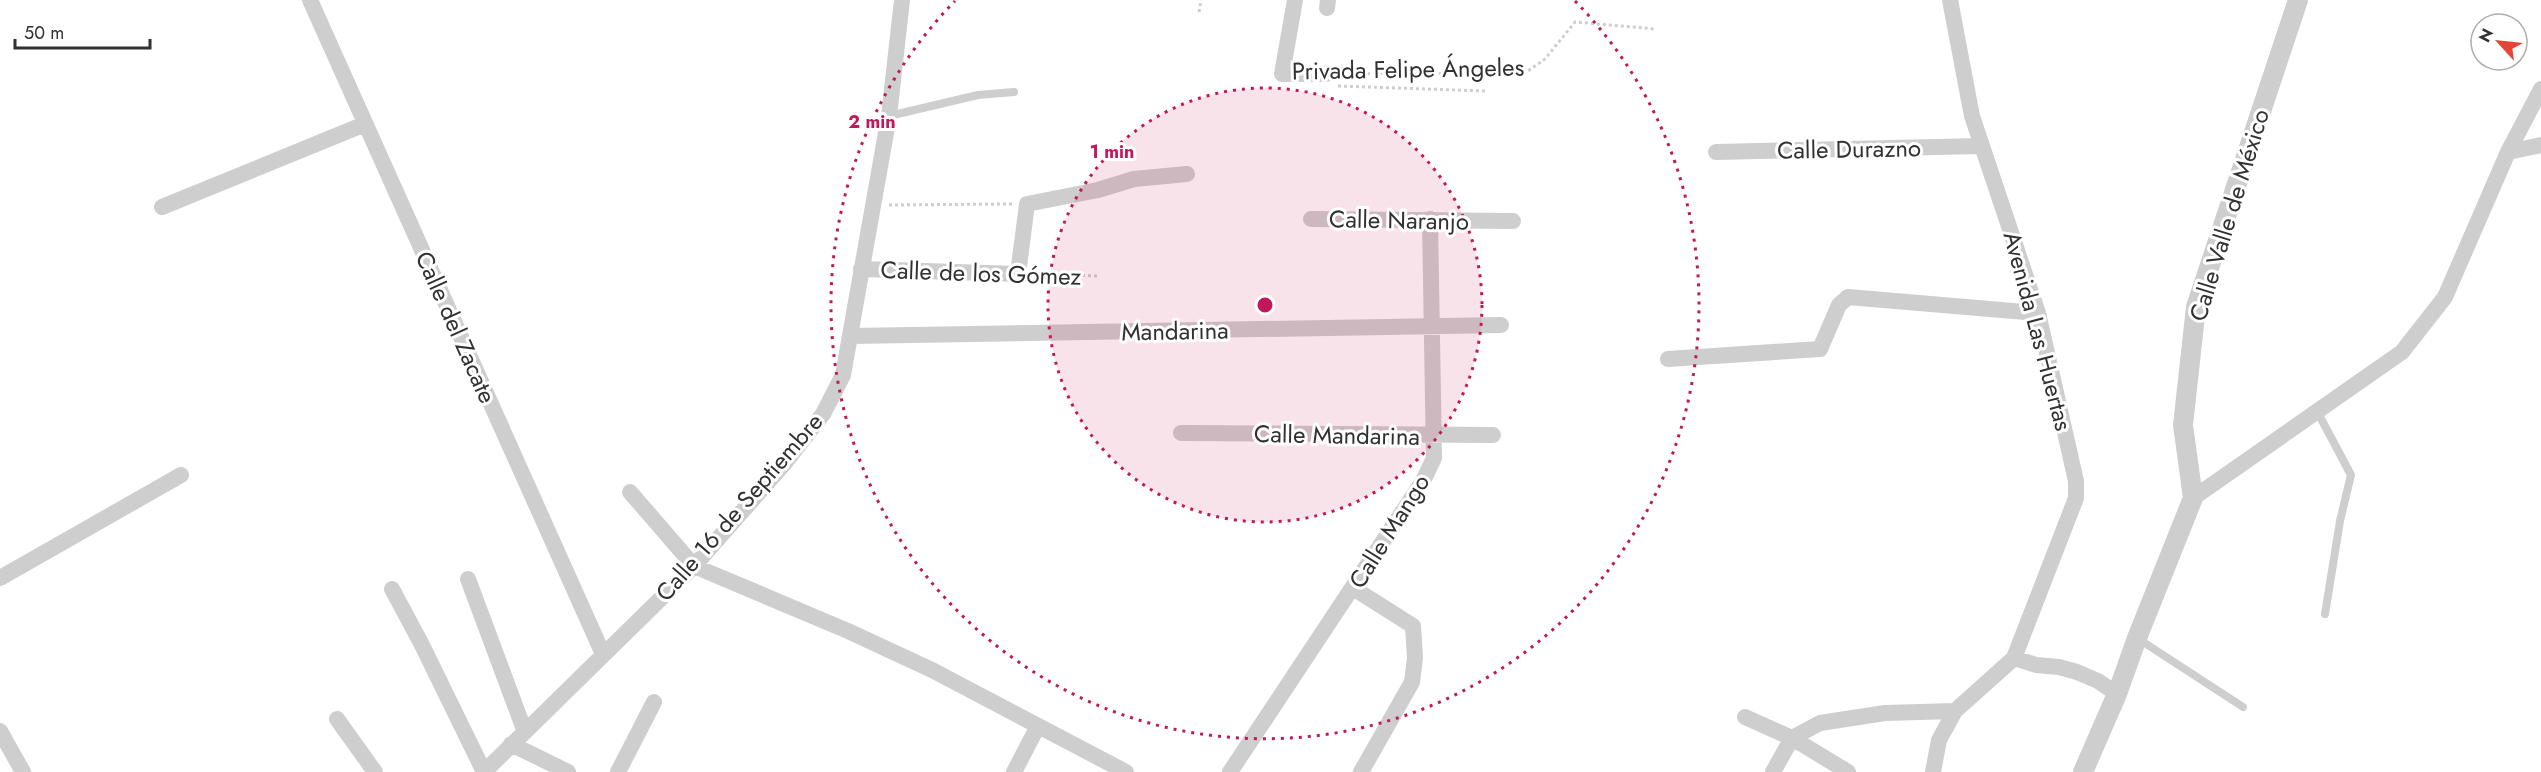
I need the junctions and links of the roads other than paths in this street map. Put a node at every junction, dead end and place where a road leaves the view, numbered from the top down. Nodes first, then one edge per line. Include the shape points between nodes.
1 (310, 0) edge
2 (902, 0) edge
3 (1295, 0) edge
4 (1950, 0) edge
5 (2298, 0) edge
6 (1326, 74) road end
7 (2541, 89) edge
8 (1014, 92) dead end
9 (888, 116) junction
10 (365, 124) junction
11 (2541, 145) edge
12 (1982, 146) junction
13 (1716, 152) dead end
14 (2508, 152) junction
15 (1187, 174) dead end
16 (162, 207) dead end
17 (1311, 219) dead end
18 (1430, 219) junction
19 (1513, 221) dead end
20 (861, 269) junction
21 (2038, 313) junction
22 (1501, 325) dead end
23 (1433, 327) junction
24 (850, 336) junction
25 (1668, 358) dead end
26 (2317, 411) junction
27 (1181, 433) dead end
28 (1493, 435) dead end
29 (1434, 436) junction
30 (181, 475) dead end
31 (630, 492) dead end
32 (2193, 498) junction
33 (694, 566) junction
34 (0, 578) edge
35 (468, 579) dead end
36 (1353, 588) junction
37 (392, 589) dead end
38 (2325, 614) dead end
39 (2137, 638) junction
40 (603, 654) junction
41 (2014, 658) junction
42 (2117, 694) junction
43 (654, 702) dead end
44 (2243, 707) dead end
45 (1955, 711) junction
46 (1745, 717) dead end
47 (337, 719) dead end
48 (1038, 726) junction
49 (0, 730) edge
50 (525, 732) junction
51 (1792, 738) junction
52 (512, 744) junction
53 (23, 772) edge
54 (375, 772) edge
55 (484, 772) edge
56 (568, 772) edge
57 (618, 772) edge
58 (1014, 772) edge
59 (1126, 772) edge
60 (1230, 772) edge
61 (1361, 772) edge
62 (1773, 772) edge
63 (1848, 772) edge
64 (1933, 772) edge
65 (2083, 772) edge

1 - 10 street, Calle del Zacate
2 - 9 street, Calle 16 de Septiembre
3 - 6 street, Privada Felipe Ángeles via 1282,74
4 - 12 street, Avenida Las Huertas via 1972,117
5 - 32 street, Calle Valle de México via 2196,307 2183,425
7 - 14 street
8 - 9 lane via 978,95
9 - 20 street, Calle 16 de Septiembre
10 - 16 street
10 - 40 street, Calle del Zacate
11 - 14 street
12 - 13 street, Calle Durazno
12 - 21 street, Avenida Las Huertas
14 - 26 street via 2445,297 2402,352
15 - 20 street, Calle de los Gómez via 1134,178 1098,190 1027,204 1018,274
17 - 18 street, Calle Naranjo
18 - 19 street, Calle Naranjo
18 - 23 street, Calle Mango
20 - 24 street, Calle 16 de Septiembre
21 - 25 street via 1848,297 1839,305 1820,349
21 - 41 street, Avenida Las Huertas via 2076,481 2076,498
22 - 23 street, Mandarina
23 - 24 street, Mandarina
23 - 29 street, Calle Mango
24 - 33 street, Calle 16 de Septiembre via 843,375 823,414
26 - 32 street
26 - 38 lane via 2350,475
27 - 29 street, Calle Mandarina
28 - 29 street, Calle Mandarina
29 - 36 street, Calle Mango via 1434,458 1423,481
30 - 34 street
31 - 33 street
32 - 39 street, Calle Valle de México
33 - 40 street, Calle 16 de Septiembre
33 - 48 street via 932,670
35 - 50 street
36 - 60 street, Calle Mango
36 - 61 street via 1413,626 1414,639 1412,682
37 - 55 street
39 - 42 street, Calle Valle de México
39 - 44 lane
40 - 50 street, Calle 16 de Septiembre
41 - 42 street via 2077,672
41 - 45 street, Avenida Las Huertas
42 - 65 street, Calle Valle de México
43 - 57 street
45 - 51 street via 1852,716 1820,723
45 - 64 street, Avenida Las Huertas via 1939,740
46 - 51 street
47 - 54 street
48 - 58 street
48 - 59 street
49 - 53 street
50 - 52 street, Calle 16 de Septiembre
51 - 62 street
51 - 63 street
52 - 55 street, Calle 16 de Septiembre
52 - 56 street

